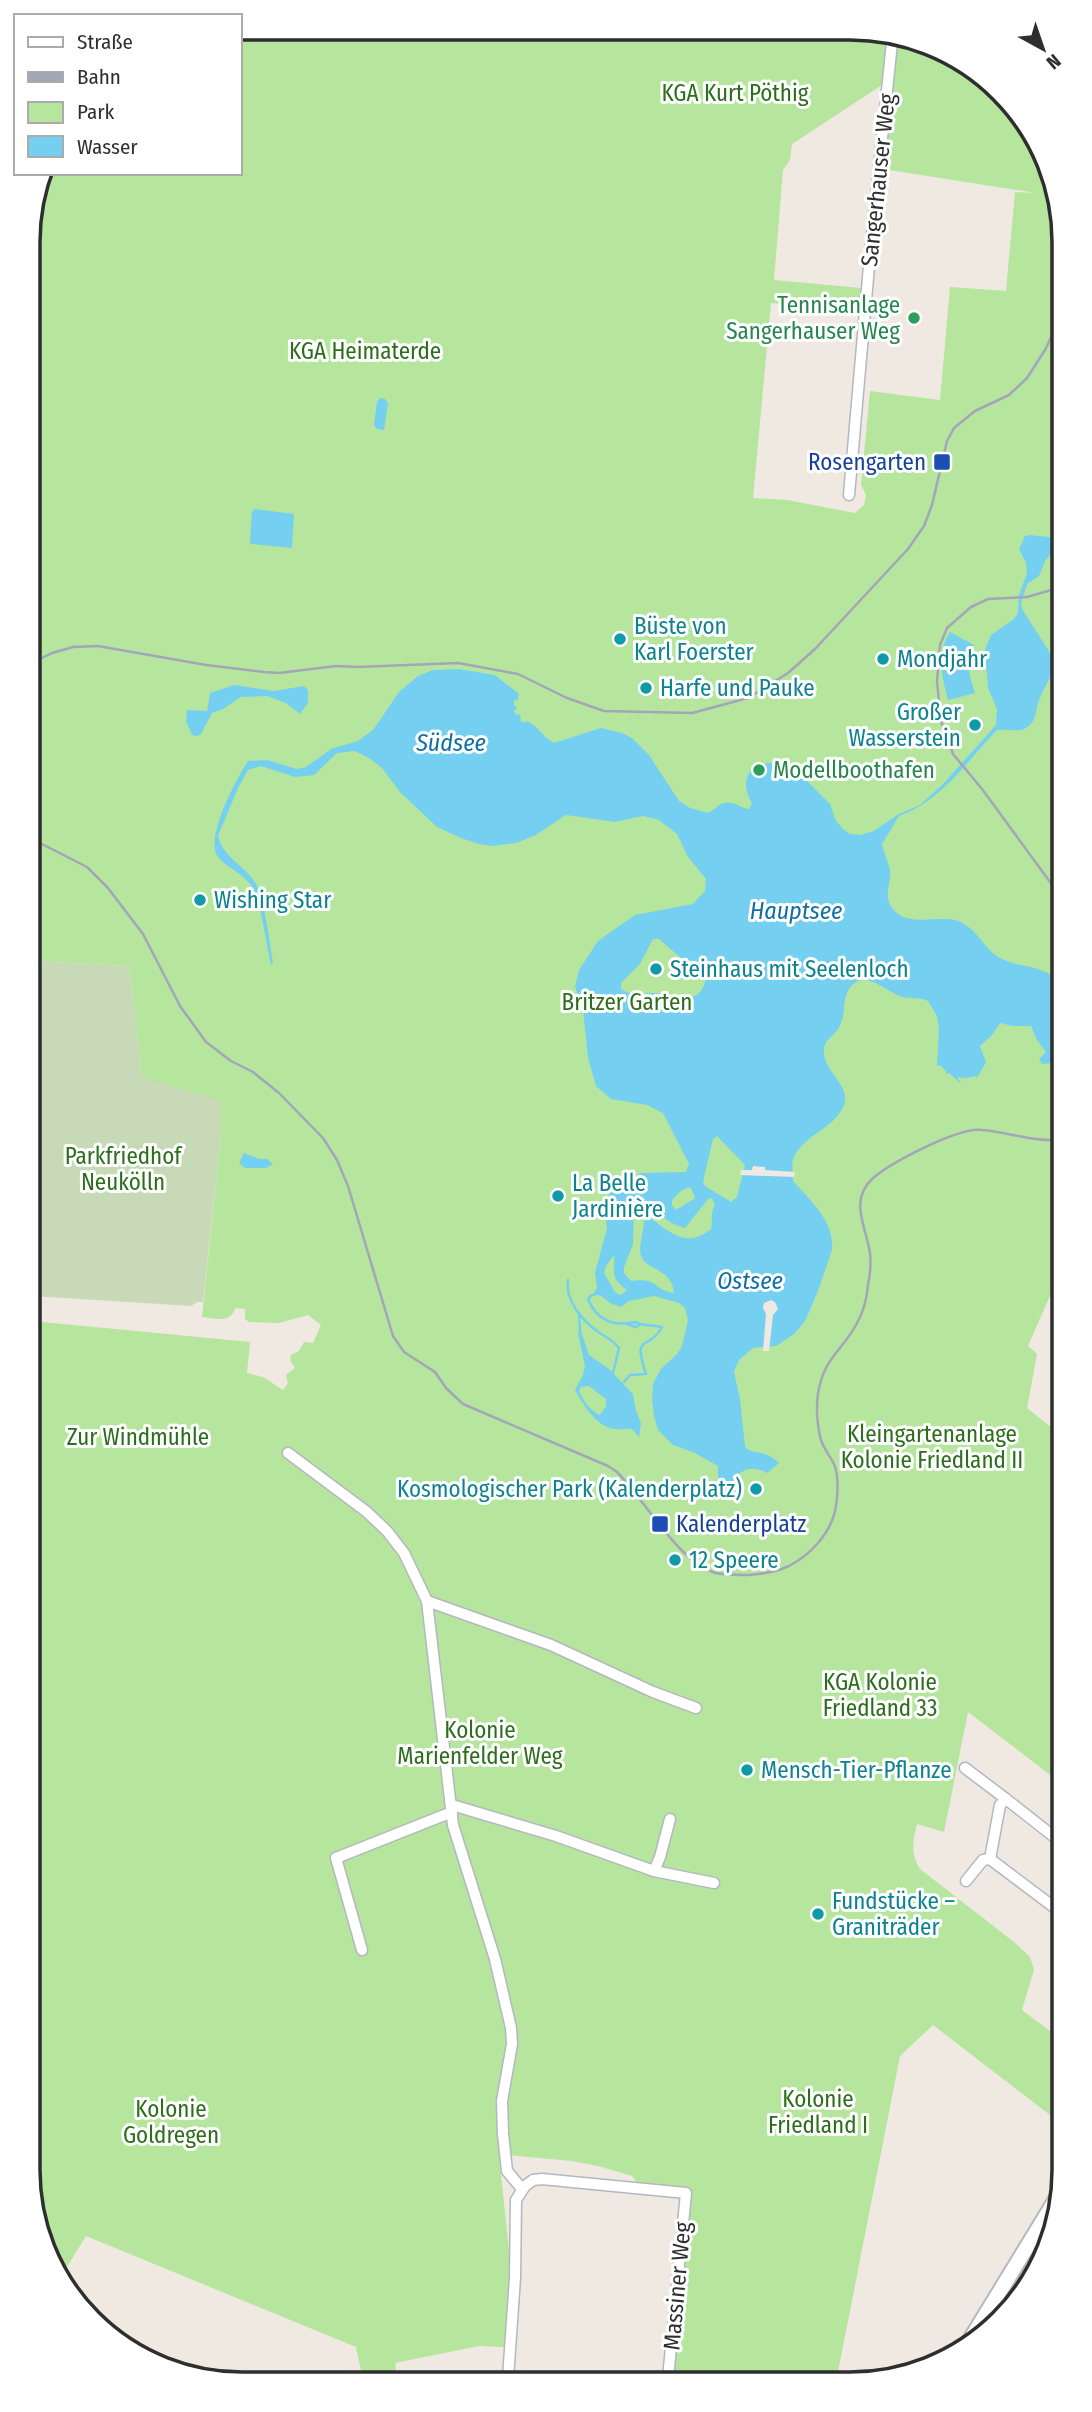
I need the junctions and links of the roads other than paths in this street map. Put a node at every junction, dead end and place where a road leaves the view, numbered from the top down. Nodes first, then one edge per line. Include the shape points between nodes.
1 (892, 45) edge
2 (849, 495) dead end
3 (288, 1453) dead end
4 (427, 1601) junction
5 (696, 1708) dead end
6 (965, 1768) dead end
7 (1006, 1799) junction
8 (452, 1809) junction
9 (670, 1819) dead end
10 (1051, 1834) edge
11 (989, 1859) junction
12 (654, 1871) junction
13 (966, 1881) dead end
14 (714, 1883) dead end
15 (1051, 1905) edge
16 (362, 1950) dead end
17 (522, 2189) junction
18 (1046, 2215) edge
19 (979, 2325) edge
20 (508, 2372) edge
21 (669, 2372) edge

1 - 2 street, Sangerhauser Weg
3 - 4 street via 387,1531 404,1553
4 - 5 street via 551,1645
4 - 8 street
6 - 7 street
7 - 10 street
7 - 11 street via 1000,1805
8 - 12 street via 556,1836
8 - 16 street via 336,1858
8 - 17 street via 459,1849 495,1959 511,2028 503,2134 507,2171
9 - 12 street
11 - 13 street
11 - 15 street
12 - 14 street
17 - 20 street via 515,2206
17 - 21 street, Massiner Weg via 542,2179 686,2193
18 - 19 main road

